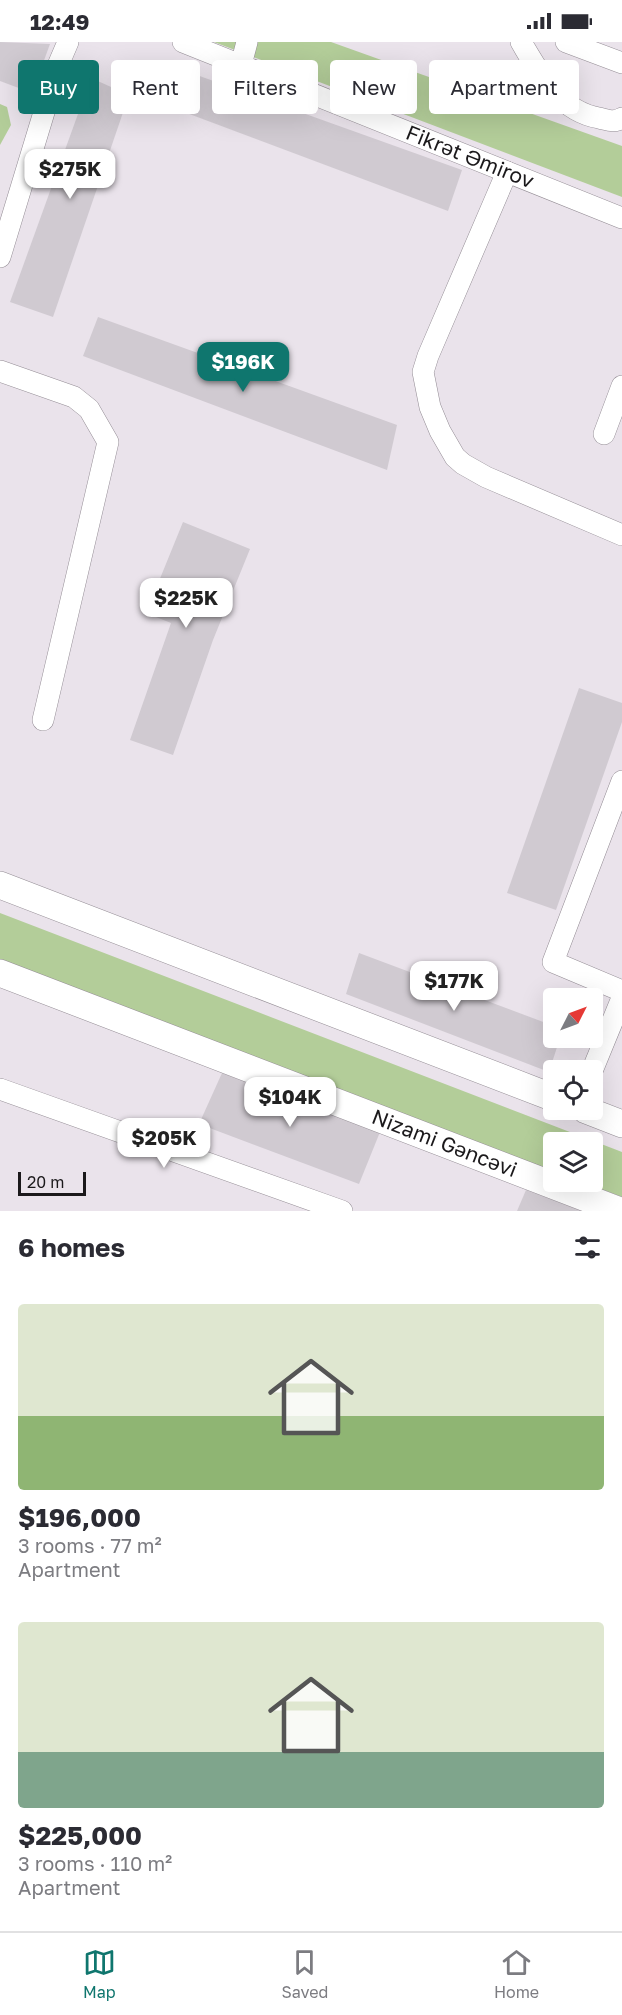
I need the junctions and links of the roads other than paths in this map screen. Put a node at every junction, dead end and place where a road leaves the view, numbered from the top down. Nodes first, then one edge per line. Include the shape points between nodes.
1 (68, 42) edge
2 (183, 42) edge
3 (247, 42) edge
4 (521, 42) edge
5 (566, 42) edge
6 (228, 60) edge
7 (242, 60) edge
8 (622, 63) edge
9 (318, 96) edge
10 (622, 118) edge
11 (507, 172) junction
12 (622, 218) edge
13 (0, 257) edge
14 (0, 371) edge
15 (622, 386) edge
16 (604, 434) dead end
17 (622, 535) edge
18 (43, 720) dead end
19 (622, 781) edge
20 (0, 885) edge
21 (0, 973) edge
22 (622, 991) edge
23 (622, 998) edge
24 (597, 1060) edge
25 (0, 1089) edge
26 (543, 1094) edge
27 (603, 1117) edge
28 (622, 1124) edge
29 (342, 1211) edge
30 (620, 1211) edge

1 - 13 street
2 - 6 street, Fikrət Əmirov
3 - 7 street
4 - 10 street via 560,100 587,116 616,122
5 - 8 street
9 - 11 street, Fikrət Əmirov
11 - 12 street, Fikrət Əmirov
11 - 17 street via 428,356 423,372 430,407 440,431 463,464
14 - 18 street via 74,397 89,409 108,442
15 - 16 street
19 - 22 street via 553,962
20 - 26 main road
21 - 30 main road, Nizami Gəncəvi
23 - 24 street
25 - 29 street
27 - 28 main road

